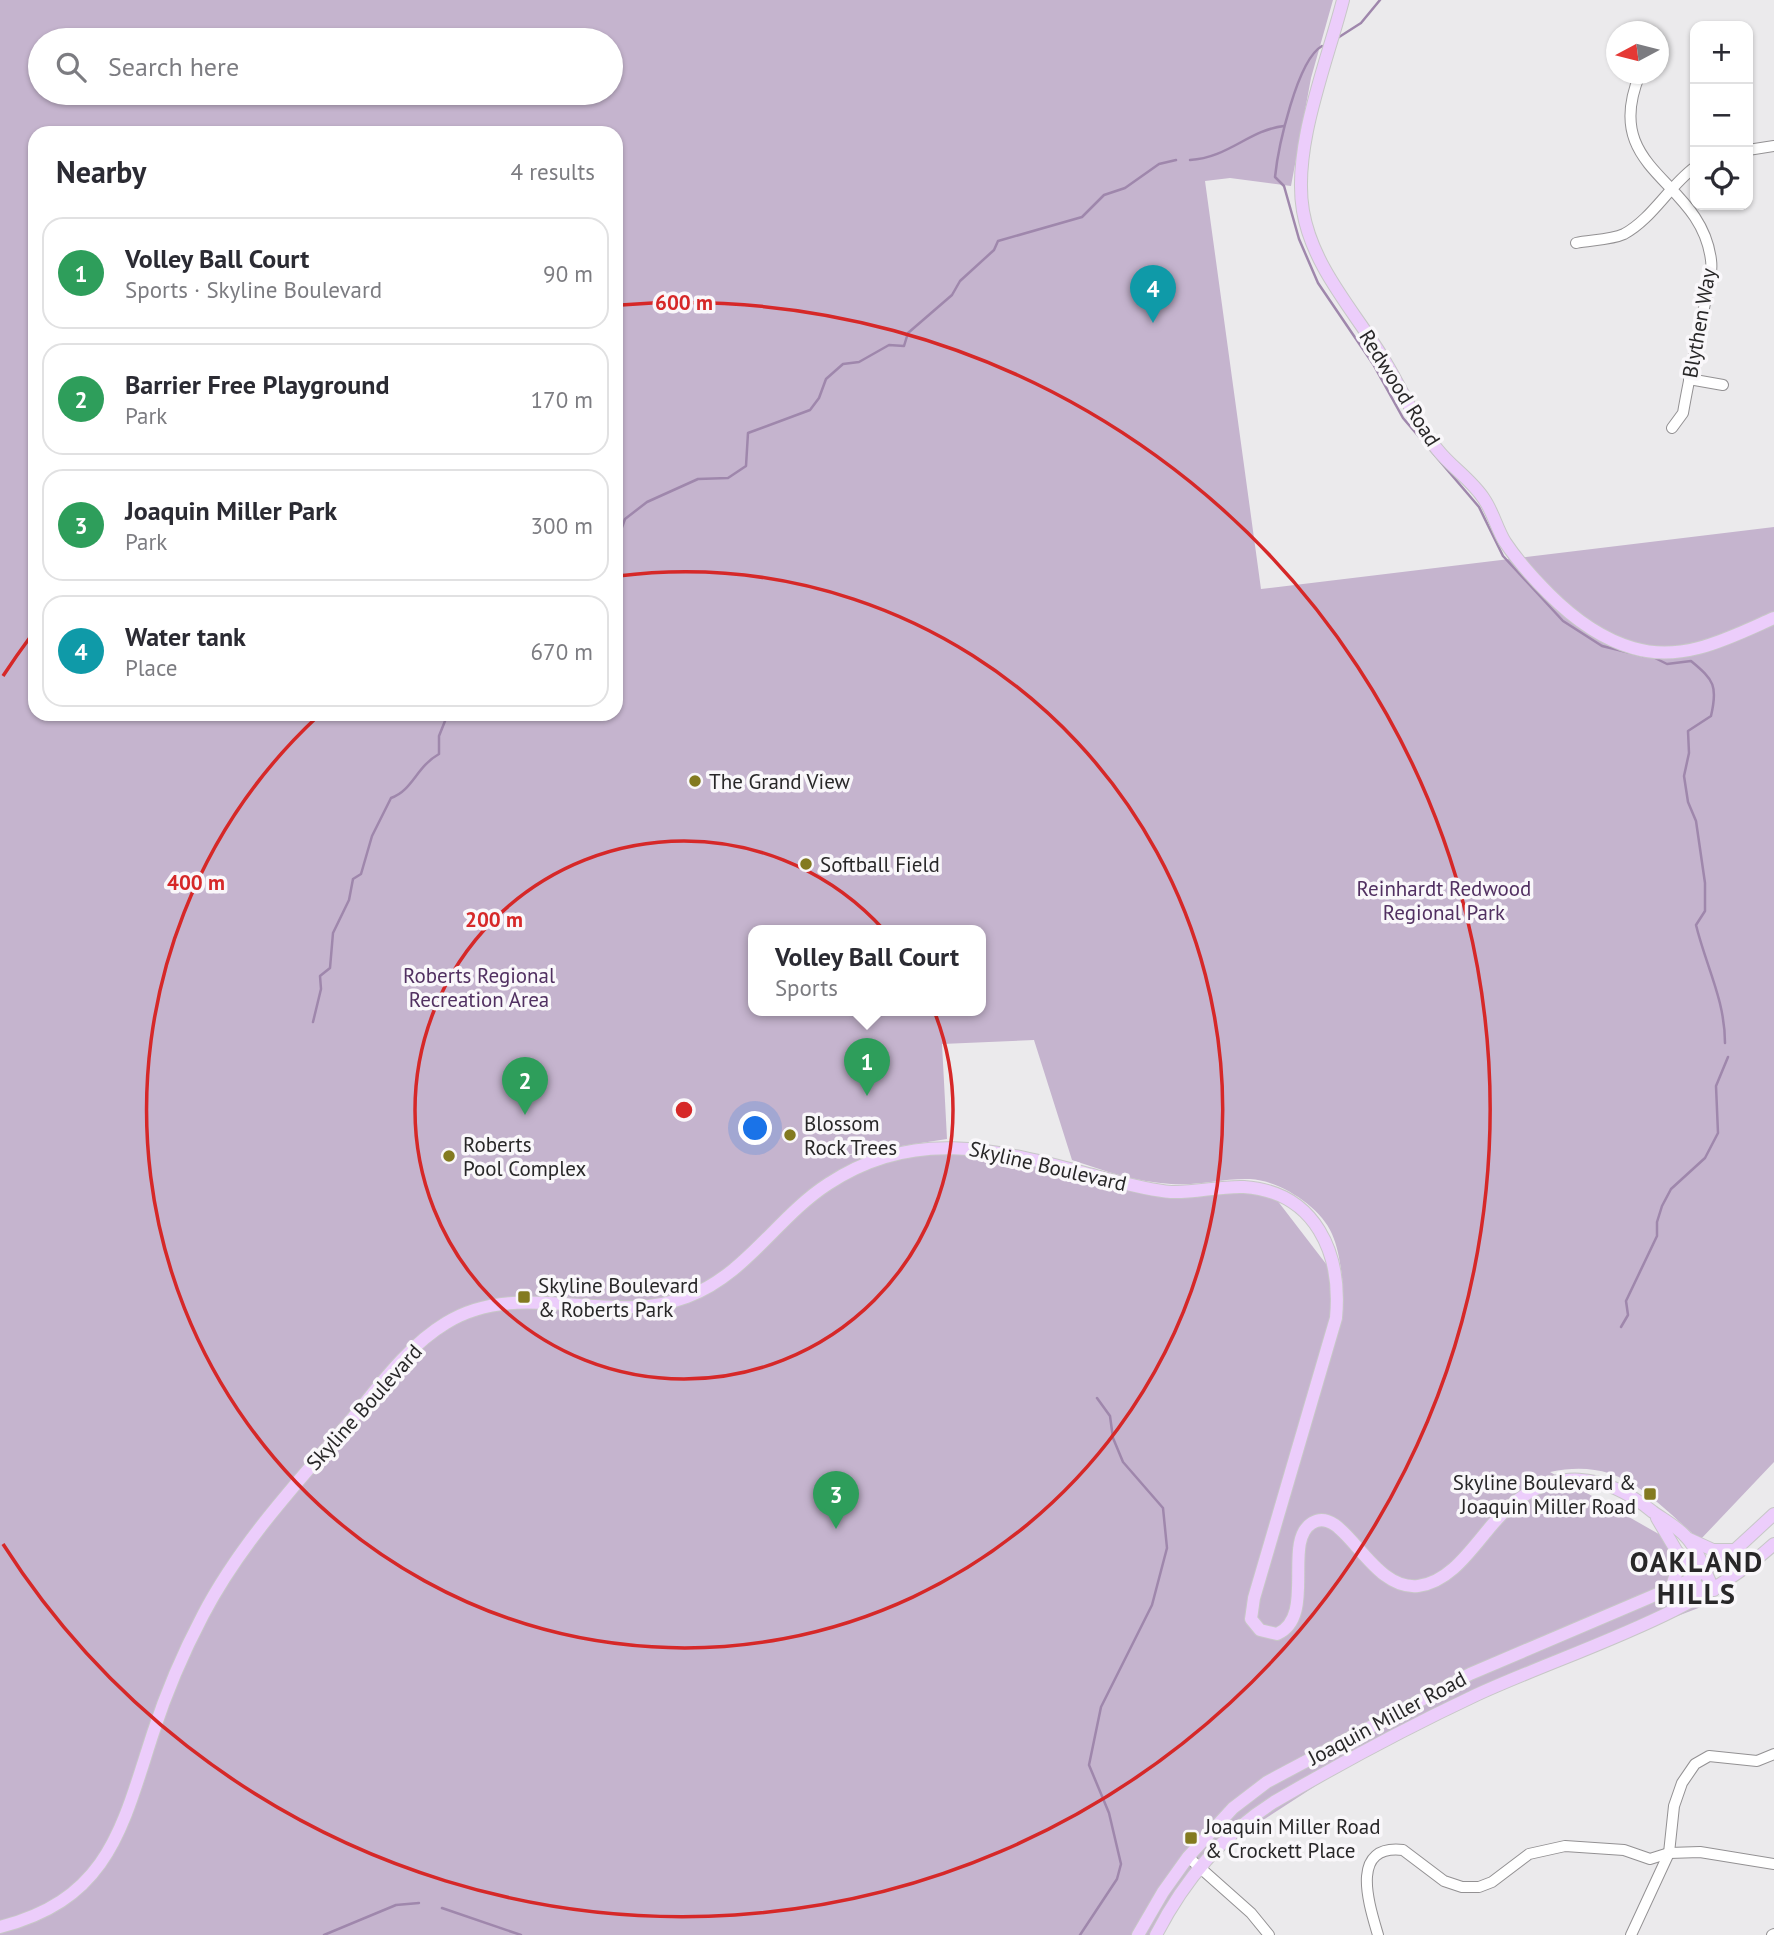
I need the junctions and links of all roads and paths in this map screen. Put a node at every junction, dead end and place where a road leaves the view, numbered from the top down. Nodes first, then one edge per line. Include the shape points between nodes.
1 (1343, 0) edge
2 (1636, 84) edge
3 (1774, 146) edge
4 (1753, 149) edge
5 (1690, 171) edge
6 (1670, 187) junction
7 (1576, 243) dead end
8 (1689, 379) junction
9 (1723, 385) dead end
10 (1672, 428) dead end
11 (1774, 618) edge
12 (1653, 1511) junction
13 (1774, 1514) edge
14 (1687, 1537) junction
15 (1774, 1544) edge
16 (1674, 1546) junction
17 (1735, 1550) junction
18 (1699, 1575) junction
19 (1671, 1590) junction
20 (1709, 1593) junction
21 (1774, 1754) edge
22 (1670, 1853) junction
23 (1188, 1857) junction
24 (1774, 1864) edge
25 (1198, 1867) junction
26 (0, 1927) edge
27 (1139, 1935) edge
28 (1156, 1935) edge
29 (1269, 1935) edge
30 (1378, 1935) edge
31 (1631, 1935) edge

1 - 11 main road, Redwood Road via 1321,68 1303,160 1302,209 1321,262 1382,356 1422,429 1484,499 1505,542 1550,594 1612,641 1636,649 1689,651
2 - 6 street, Blythen Way via 1630,118 1635,141 1649,168
3 - 4 street
5 - 6 street
6 - 7 street via 1639,224 1622,235
6 - 8 street, Blythen Way via 1700,223 1712,261
8 - 9 street
8 - 10 street, Blythen Way via 1683,413
12 - 14 main road, Skyline Boulevard
12 - 16 main road, Skyline Boulevard
12 - 26 main road, Skyline Boulevard via 1602,1482 1574,1479 1551,1483 1511,1505 1445,1576 1420,1586 1385,1578 1341,1528 1327,1520 1316,1521 1301,1538 1292,1621 1283,1631 1266,1634 1254,1625 1251,1611 1337,1308 1334,1260 1312,1220 1289,1201 1257,1189 1165,1191 968,1147 889,1155 822,1188 740,1265 687,1297 626,1310 524,1301 504,1304 462,1315 426,1337 275,1508 212,1598 176,1673 124,1824 102,1863 84,1885 59,1904
13 - 17 main road
14 - 17 main road via 1713,1550
14 - 18 main road, Skyline Boulevard
15 - 20 main road
16 - 18 main road, Skyline Boulevard
16 - 19 main road via 1678,1571
17 - 18 main road
18 - 19 main road, Joaquin Miller Road
18 - 20 main road, Skyline Boulevard
19 - 23 main road, Joaquin Miller Road via 1470,1674 1279,1776 1233,1808
20 - 25 main road, Joaquin Miller Road via 1476,1695 1325,1774 1261,1810
21 - 22 street via 1757,1761 1709,1756 1695,1764 1674,1806
22 - 24 street via 1711,1853
22 - 30 street via 1650,1859 1594,1846 1541,1849 1479,1887 1462,1887 1444,1881 1403,1850 1379,1852 1367,1875
22 - 31 street
23 - 25 street
23 - 27 main road, Joaquin Miller Road
25 - 28 main road, Joaquin Miller Road
25 - 29 street

